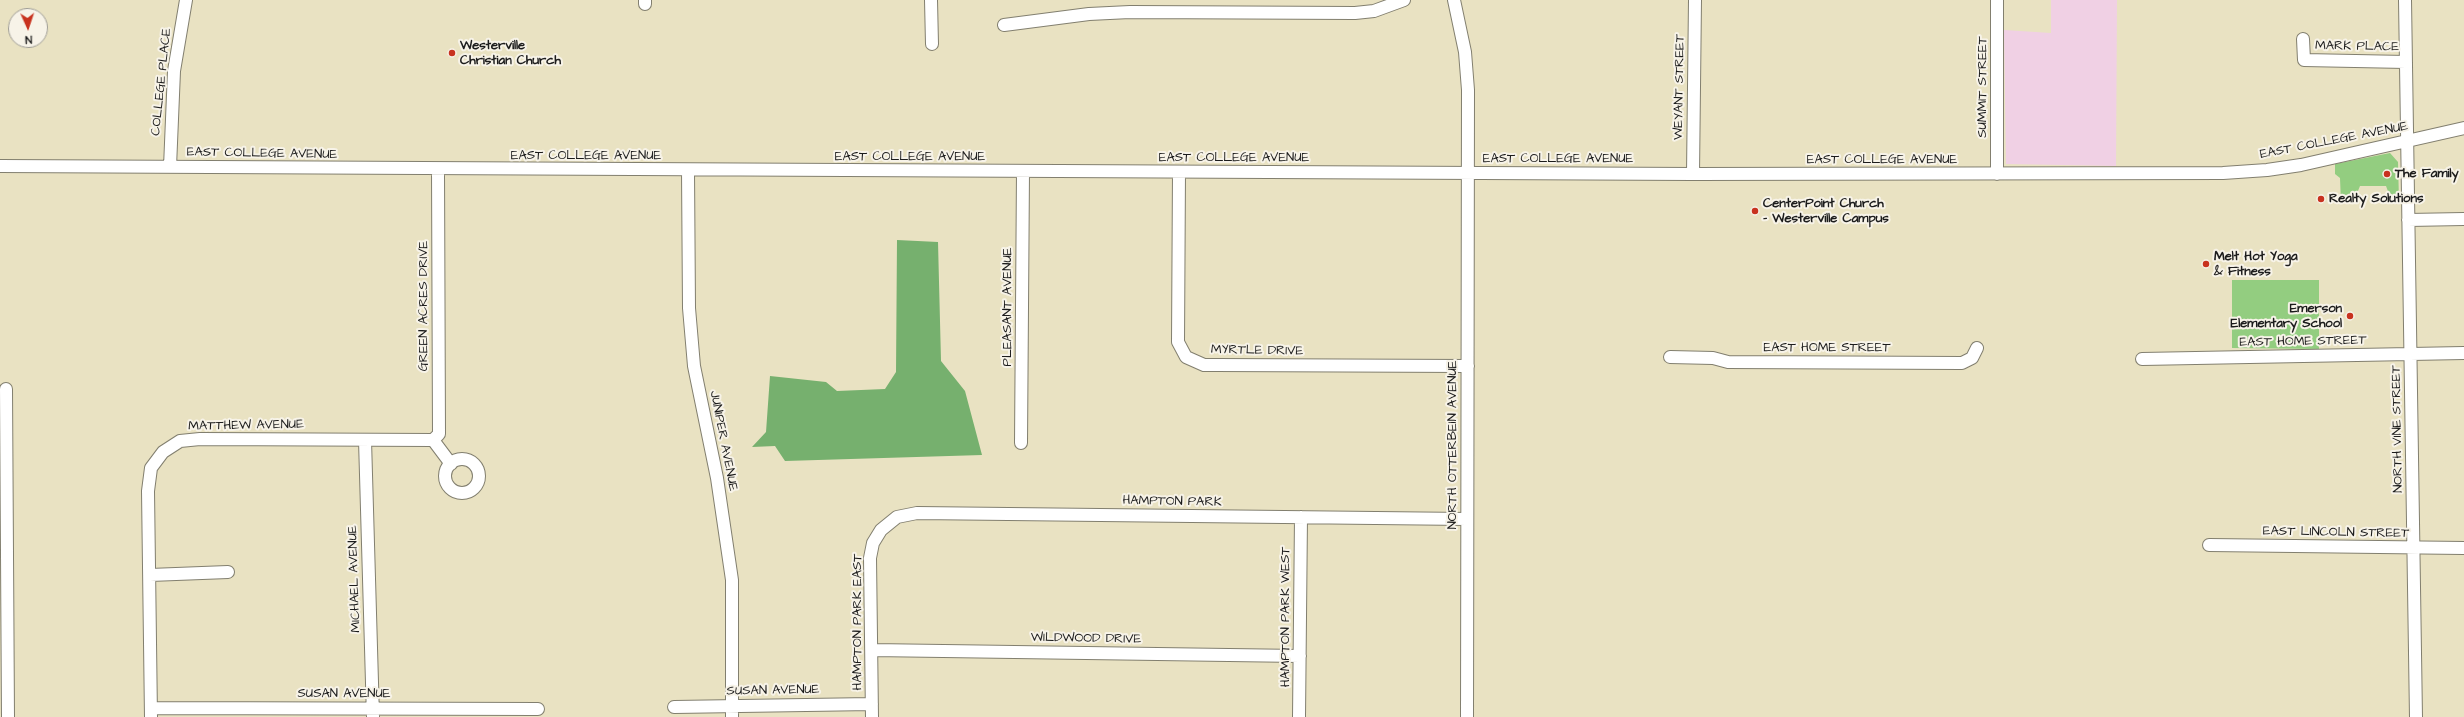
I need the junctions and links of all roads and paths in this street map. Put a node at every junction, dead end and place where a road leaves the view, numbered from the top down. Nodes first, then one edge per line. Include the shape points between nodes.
1 (186, 0) edge
2 (931, 0) edge
3 (1404, 0) edge
4 (1454, 0) edge
5 (1695, 0) edge
6 (1997, 0) edge
7 (2405, 0) edge
8 (1004, 24) dead end
9 (2303, 39) dead end
10 (932, 44) dead end
11 (2406, 62) junction
12 (2464, 128) edge
13 (2408, 141) junction
14 (0, 166) edge
15 (170, 167) junction
16 (438, 169) junction
17 (688, 170) junction
18 (1023, 171) junction
19 (1179, 172) junction
20 (1469, 172) junction
21 (1693, 174) junction
22 (1997, 174) junction
23 (2464, 219) edge
24 (2408, 220) junction
25 (1977, 348) dead end
26 (2464, 353) edge
27 (2411, 354) junction
28 (1670, 357) dead end
29 (2142, 359) dead end
30 (1468, 366) junction
31 (6, 389) dead end
32 (3, 437) edge
33 (365, 440) junction
34 (433, 440) junction
35 (1021, 443) dead end
36 (451, 464) dead end
37 (1301, 517) junction
38 (1467, 519) junction
39 (881, 530) joint
40 (2209, 545) dead end
41 (2413, 548) junction
42 (2464, 548) edge
43 (228, 572) dead end
44 (150, 575) junction
45 (872, 650) junction
46 (1300, 656) junction
47 (4, 674) edge
48 (872, 704) junction
49 (674, 707) dead end
50 (538, 709) dead end
51 (373, 712) edge
52 (732, 712) edge
53 (151, 713) edge
54 (8, 717) edge
55 (872, 717) edge
56 (1299, 717) edge
57 (1467, 717) edge
58 (2416, 717) edge

1 - 15 street, COLLEGE PLACE via 174,71
2 - 10 street
3 - 8 street via 1374,11 1355,13 1130,12
4 - 20 street, NORTH OTTERBEIN AVENUE via 1465,52
5 - 21 street, WEYANT STREET
6 - 22 street, SUMMIT STREET
7 - 11 street, NORTH VINE STREET
9 - 11 street, MARK PLACE via 2304,60
11 - 13 street, NORTH VINE STREET
12 - 13 street, EAST COLLEGE AVENUE
13 - 22 street, EAST COLLEGE AVENUE via 2301,165 2255,171
13 - 24 street, NORTH VINE STREET
14 - 15 street, EAST COLLEGE AVENUE
15 - 16 street, EAST COLLEGE AVENUE
16 - 17 street, EAST COLLEGE AVENUE
16 - 34 street, GREEN ACRES DRIVE via 439,434
17 - 18 street, EAST COLLEGE AVENUE
17 - 52 street, JUNIPER AVENUE via 690,315 695,373 717,478 732,580
18 - 19 street, EAST COLLEGE AVENUE
18 - 35 street, PLEASANT AVENUE
19 - 20 street, EAST COLLEGE AVENUE
19 - 30 street, MYRTLE DRIVE via 1178,342 1186,357 1204,365
20 - 21 street, EAST COLLEGE AVENUE
20 - 30 street, NORTH OTTERBEIN AVENUE
21 - 22 street, EAST COLLEGE AVENUE
23 - 24 street
24 - 27 street, NORTH VINE STREET
25 - 28 street, EAST HOME STREET via 1972,358 1962,363 1728,362 1713,358
26 - 27 street, EAST HOME STREET
27 - 29 street, EAST HOME STREET
27 - 41 street, NORTH VINE STREET
30 - 38 street, NORTH OTTERBEIN AVENUE
31 - 32 street
32 - 47 street
33 - 34 street, MATTHEW AVENUE
33 - 44 street, MATTHEW AVENUE via 180,441 163,452 151,468 148,491
33 - 51 street, MICHAEL AVENUE
34 - 36 street
37 - 38 street, HAMPTON PARK
37 - 39 street, HAMPTON PARK via 917,513 897,517
37 - 46 street, HAMPTON PARK WEST
38 - 57 street, NORTH OTTERBEIN AVENUE
39 - 45 street, HAMPTON PARK EAST via 873,543 870,558
40 - 41 street, EAST LINCOLN STREET
41 - 42 street, EAST LINCOLN STREET
41 - 58 street, NORTH VINE STREET
43 - 44 street
44 - 53 street, MATTHEW AVENUE
45 - 46 street, WILDWOOD DRIVE
45 - 48 street, HAMPTON PARK EAST
46 - 56 street, HAMPTON PARK WEST
47 - 54 street
48 - 52 street, SUSAN AVENUE
48 - 55 street, HAMPTON PARK EAST
49 - 52 street, SUSAN AVENUE
50 - 51 street, SUSAN AVENUE
51 - 53 street, SUSAN AVENUE

